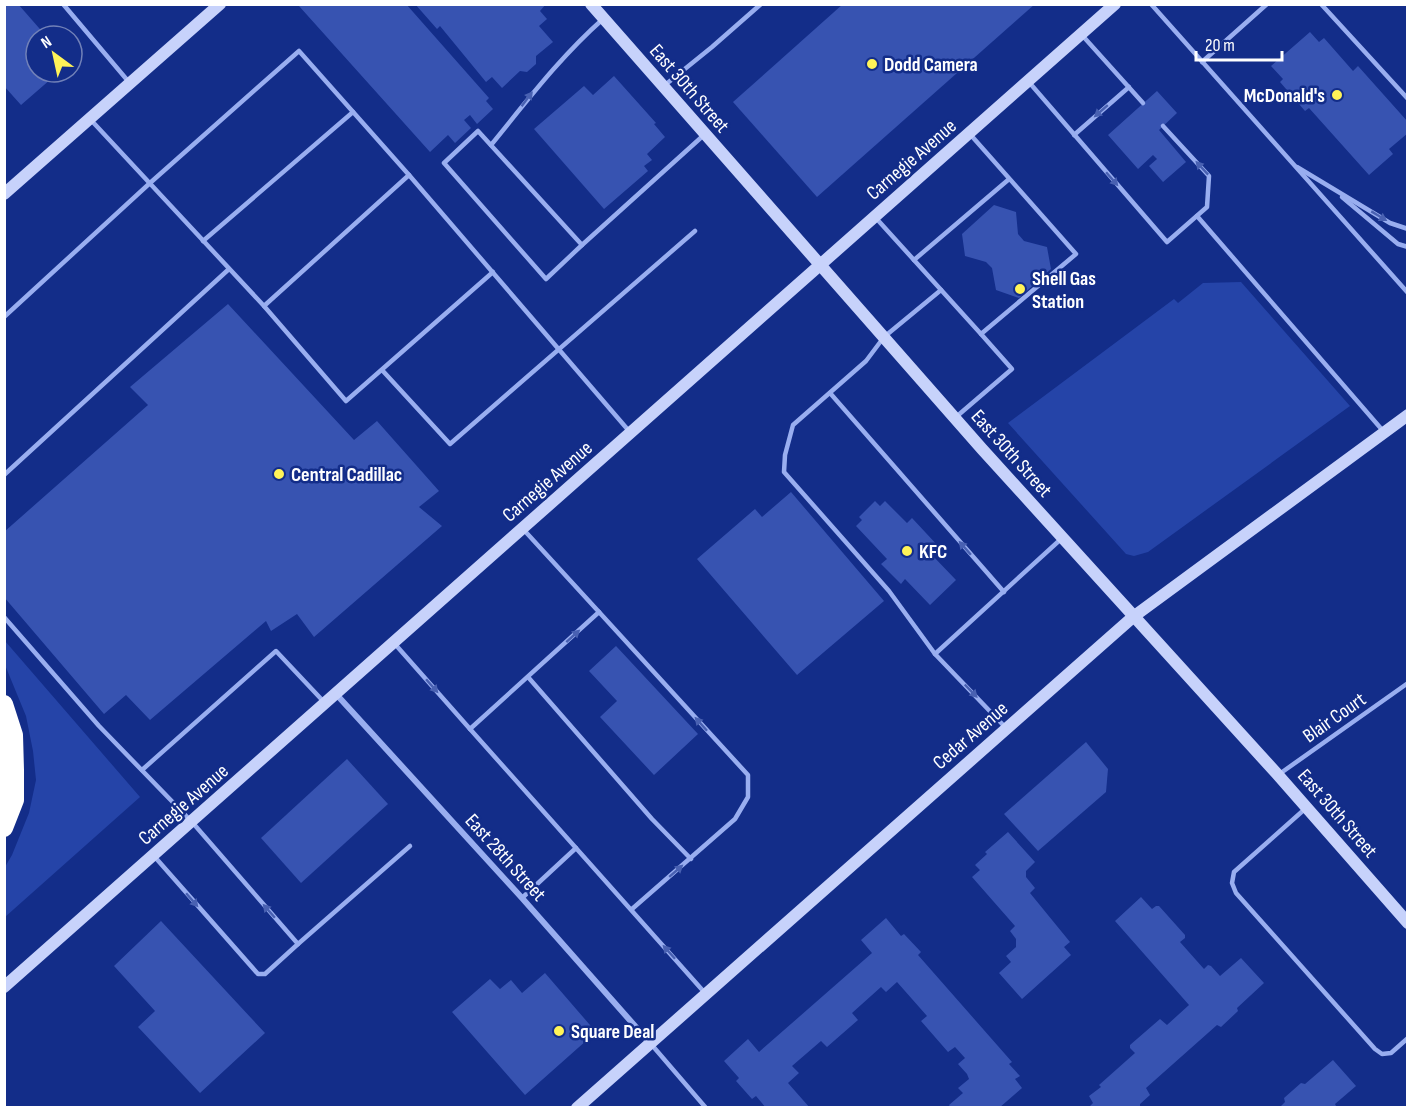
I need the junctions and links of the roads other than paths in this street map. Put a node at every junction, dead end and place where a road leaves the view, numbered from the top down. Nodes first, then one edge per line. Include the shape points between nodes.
1 (63, 4) edge
2 (220, 4) edge
3 (591, 4) edge
4 (761, 4) edge
5 (1115, 4) edge
6 (1151, 4) edge
7 (1267, 4) edge
8 (1321, 4) edge
9 (603, 19) junction
10 (1081, 34) junction
11 (1202, 62) junction
12 (1028, 81) junction
13 (130, 83) junction
14 (663, 87) junction
15 (1129, 87) junction
16 (1407, 99) edge
17 (1143, 103) dead end
18 (353, 112) junction
19 (90, 119) junction
20 (1163, 126) dead end
21 (969, 133) junction
22 (705, 134) junction
23 (1074, 135) junction
24 (491, 145) junction
25 (1293, 164) junction
26 (409, 175) junction
27 (1008, 180) junction
28 (150, 183) junction
29 (1331, 187) junction
30 (4, 194) edge
31 (1197, 216) junction
32 (875, 217) junction
33 (1407, 229) edge
34 (695, 231) dead end
35 (203, 241) junction
36 (582, 245) junction
37 (1407, 247) edge
38 (914, 261) junction
39 (820, 265) junction
40 (229, 269) junction
41 (493, 272) junction
42 (941, 290) junction
43 (1407, 293) edge
44 (264, 306) junction
45 (4, 317) edge
46 (981, 334) junction
47 (884, 337) junction
48 (559, 349) junction
49 (382, 370) junction
50 (830, 393) junction
51 (1407, 415) edge
52 (954, 418) junction
53 (1384, 432) junction
54 (631, 433) junction
55 (4, 475) edge
56 (522, 529) junction
57 (1062, 538) junction
58 (1004, 592) junction
59 (599, 612) junction
60 (4, 617) edge
61 (1133, 618) junction
62 (393, 643) junction
63 (935, 654) junction
64 (528, 677) junction
65 (1407, 683) edge
66 (336, 694) junction
67 (4, 704) edge
68 (326, 704) junction
69 (470, 729) junction
70 (1007, 729) junction
71 (142, 770) junction
72 (1278, 775) junction
73 (1306, 808) junction
74 (192, 822) junction
75 (4, 828) edge
76 (410, 846) dead end
77 (576, 848) junction
78 (154, 856) junction
79 (691, 859) junction
80 (522, 898) junction
81 (632, 909) junction
82 (1407, 923) edge
83 (298, 944) junction
84 (4, 987) edge
85 (706, 994) junction
86 (1407, 1038) edge
87 (650, 1043) junction
88 (577, 1107) edge
89 (706, 1107) edge

1 - 13 lane
2 - 13 main road
3 - 9 main road, East 30th Street
4 - 14 lane
5 - 10 main road, Carnegie Avenue
6 - 11 lane
7 - 11 lane
8 - 16 lane
9 - 14 main road, East 30th Street
24 -> 9 lane via 576,43
10 - 12 main road, Carnegie Avenue
10 - 15 lane
11 - 25 lane
12 - 21 main road, Carnegie Avenue
12 - 23 lane
13 - 19 main road
14 - 22 main road, East 30th Street
15 - 17 lane
15 -> 23 lane
18 - 26 lane
18 - 28 lane via 299,51
18 - 35 lane
19 - 28 lane
19 - 30 main road
31 -> 20 lane via 1207,207 1209,176
21 - 27 lane
21 - 32 main road, Carnegie Avenue
22 - 36 lane
22 - 39 main road, East 30th Street
23 -> 31 lane via 1167,242
24 - 36 lane
24 - 36 lane via 478,131 444,163 546,279
25 - 29 lane
25 - 43 lane
26 - 41 lane
26 - 44 lane
27 - 38 lane
27 - 46 lane via 1076,254
28 - 35 lane
28 - 45 lane
29 -> 33 lane
29 - 37 lane via 1398,244
31 - 53 lane
32 - 38 lane
32 - 39 main road, Carnegie Avenue
34 - 48 lane
35 - 40 lane
38 - 42 lane
39 - 47 main road, East 30th Street
39 - 54 main road, Carnegie Avenue
40 - 44 lane
40 - 55 lane
41 - 48 lane
41 - 49 lane
42 - 46 lane
42 - 47 lane
44 - 49 lane via 346,401
46 - 52 lane via 1012,369
47 - 50 lane via 866,361
47 - 52 main road, East 30th Street
48 - 49 lane via 450,444
48 - 54 lane
58 -> 50 lane
50 - 63 lane via 793,425 784,472 889,591
51 - 53 main road, Cedar Avenue
52 - 57 main road, East 30th Street
53 - 61 main road, Cedar Avenue
54 - 56 main road, Carnegie Avenue
56 - 59 lane
56 - 62 main road, Carnegie Avenue
57 - 58 lane
57 - 61 main road, East 30th Street
58 - 63 lane
64 -> 59 lane
79 -> 59 lane via 735,819 748,797 748,775
60 - 71 lane
61 - 70 main road, Cedar Avenue
61 - 72 main road, East 30th Street
62 - 66 main road, Carnegie Avenue
62 -> 69 lane
63 -> 70 lane
64 - 69 lane
64 - 79 lane
65 - 72 lane, Blair Court
66 - 68 main road, Carnegie Avenue
66 - 80 street, East 28th Street
67 - 75 highway via 14,735 15,770 15,800
68 - 71 lane via 276,651
68 - 74 main road, Carnegie Avenue
69 - 77 lane
70 - 85 main road, Cedar Avenue
71 - 74 lane
72 - 73 main road, East 30th Street
73 - 82 main road, East 30th Street
73 - 86 lane via 1234,872 1232,883 1236,893 1375,1049 1382,1054 1391,1053
74 - 78 main road, Carnegie Avenue
83 -> 74 lane
76 - 83 lane
77 - 80 lane
77 - 81 lane
78 -> 83 lane via 258,974 265,974
78 - 84 main road, Carnegie Avenue
81 -> 79 lane
80 - 87 street, East 28th Street
85 -> 81 lane
85 - 87 main road, Cedar Avenue
87 - 88 main road, Cedar Avenue
87 - 89 lane

